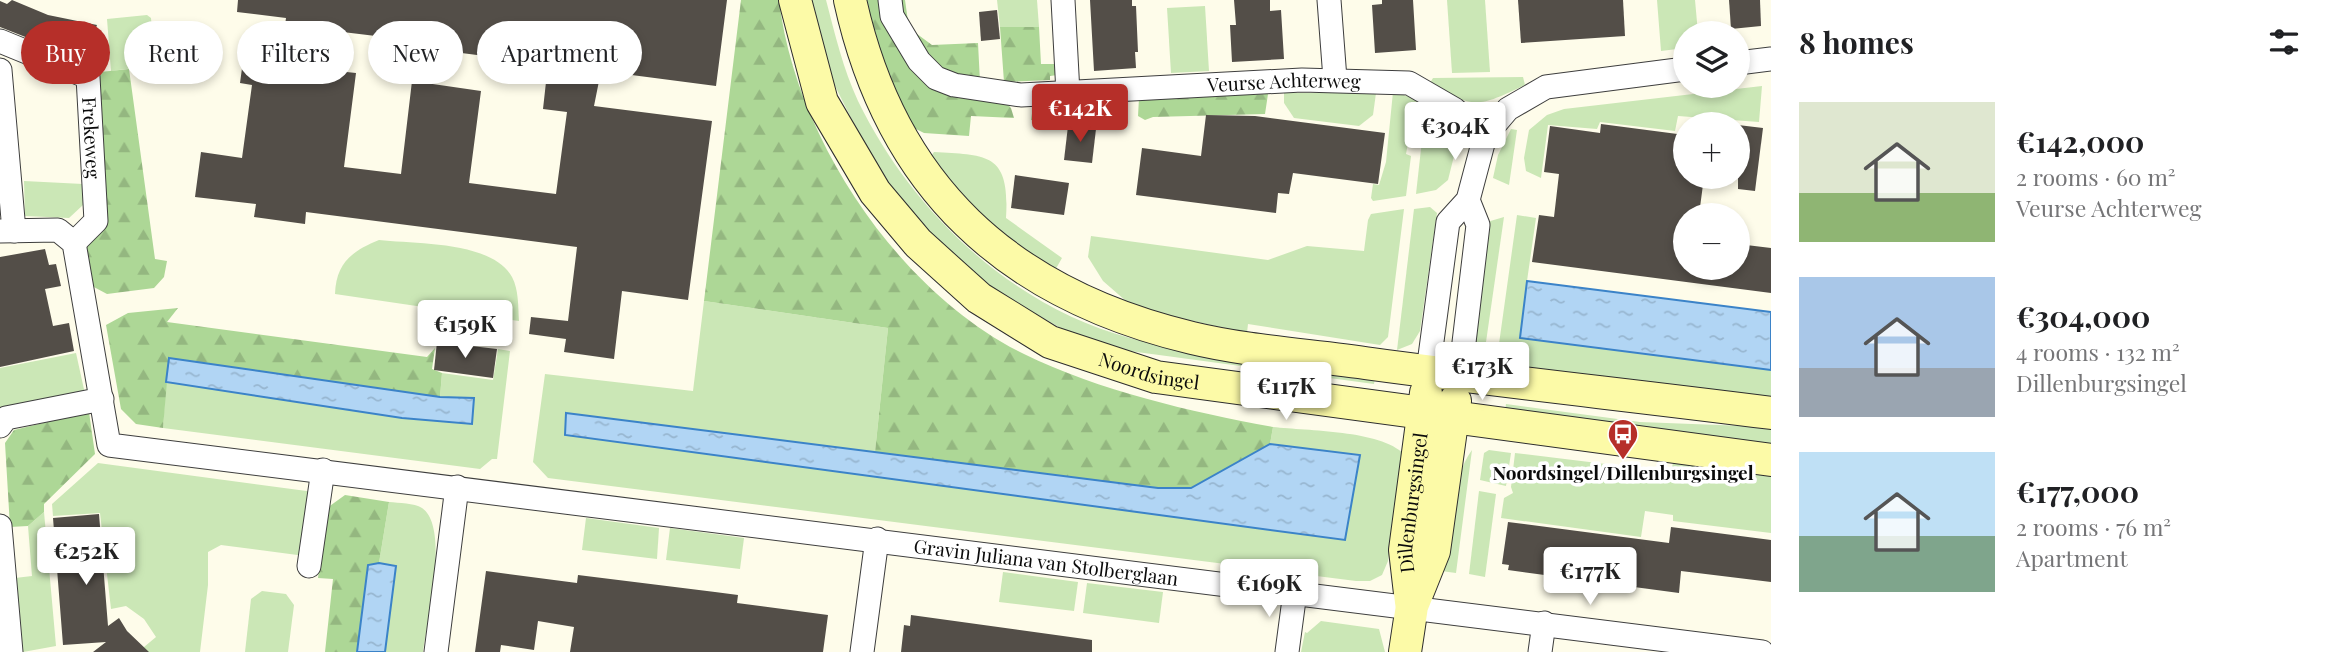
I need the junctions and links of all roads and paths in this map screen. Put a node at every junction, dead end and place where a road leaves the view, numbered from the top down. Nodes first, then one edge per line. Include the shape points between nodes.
1 (795, 0) edge
2 (850, 0) edge
3 (890, 0) edge
4 (1063, 0) edge
5 (1329, 0) edge
6 (0, 41) edge
7 (1771, 59) edge
8 (1750, 62) edge
9 (0, 70) edge
10 (1673, 71) edge
11 (1335, 79) junction
12 (1068, 93) junction
13 (1485, 135) junction
14 (1468, 200) junction
15 (7, 231) edge
16 (74, 243) junction
17 (1428, 371) junction
18 (1460, 376) junction
19 (102, 399) junction
20 (1771, 414) edge
21 (1438, 417) junction
22 (0, 426) edge
23 (1771, 460) edge
24 (323, 470) junction
25 (457, 486) junction
26 (0, 526) edge
27 (877, 539) junction
28 (309, 566) dead end
29 (1295, 592) junction
30 (1412, 606) junction
31 (1544, 623) junction
32 (11, 652) edge
33 (436, 652) edge
34 (862, 652) edge
35 (1287, 652) edge
36 (1405, 652) edge
37 (1540, 652) edge
38 (1762, 652) edge

1 - 21 main road, Noordsingel via 822,102 846,146 918,243 979,298 1050,342 1156,377
2 - 17 main road via 876,89 904,140 961,219 1008,258 1107,312 1194,338
3 - 12 street, Veurse Achterweg via 892,16 919,61 936,78 973,89
4 - 12 street
5 - 11 street
6 - 16 street, Frekeweg via 88,77 96,221
7 - 8 street
9 - 15 street
10 - 13 street via 1546,87 1508,109
11 - 12 street, Veurse Achterweg
11 - 13 street, Veurse Achterweg via 1409,83 1454,109
13 - 14 street, Dillenburgsingel
14 - 17 street, Dillenburgsingel via 1448,222
14 - 18 street, Dillenburgsingel via 1478,225
15 - 16 street via 58,230
16 - 19 street
17 - 18 main road
17 - 21 main road, Dillenburgsingel
18 - 20 main road
18 - 21 main road, Dillenburgsingel
19 - 22 street via 6,418
19 - 24 street via 109,445
21 - 23 main road, Noordsingel
21 - 30 main road, Dillenburgsingel via 1405,550
24 - 25 street
24 - 28 street
25 - 27 street, Gravin Juliana van Stolberglaan
25 - 33 street
26 - 32 street
27 - 29 street, Gravin Juliana van Stolberglaan
27 - 34 street
29 - 30 street, Gravin Juliana van Stolberglaan
29 - 35 street
30 - 31 street, Gravin Juliana van Stolberglaan
30 - 36 main road, Dillenburgsingel
31 - 37 street
31 - 38 street, Gravin Juliana van Stolberglaan

